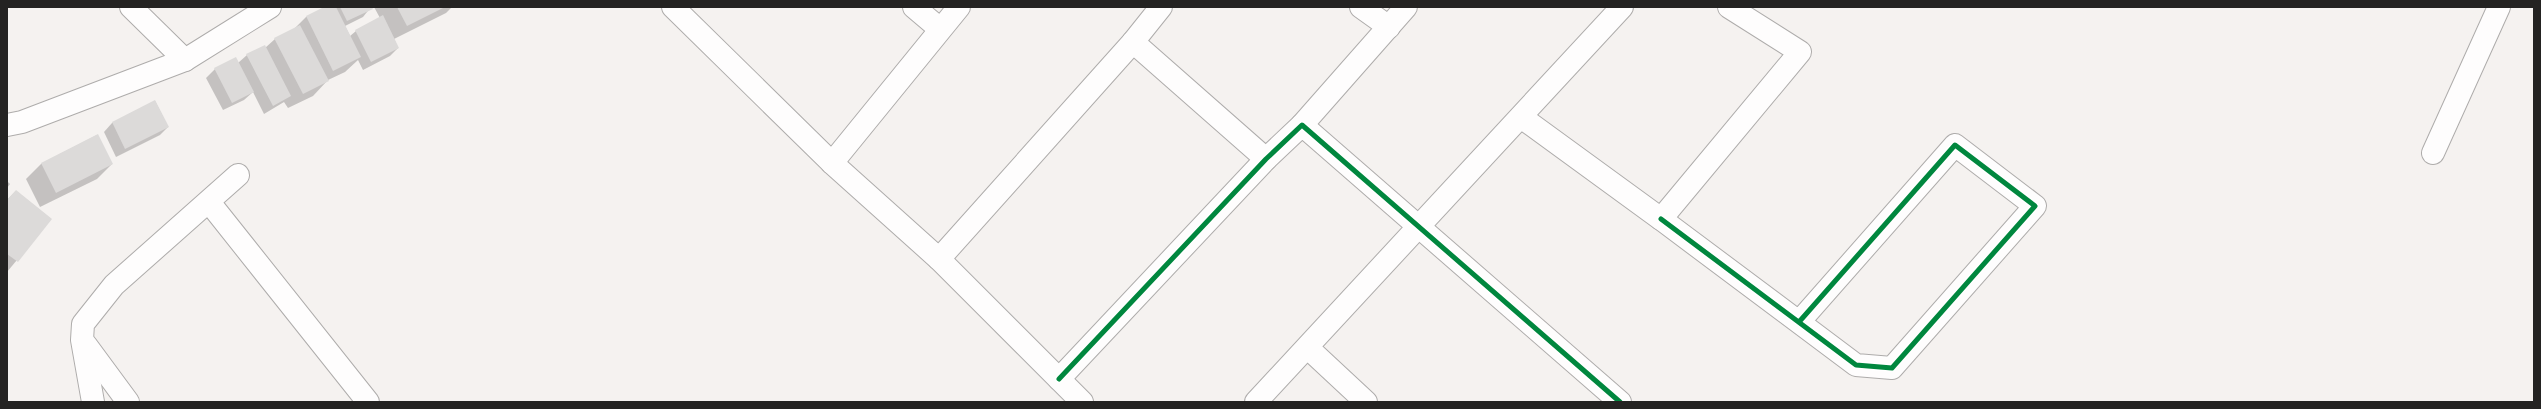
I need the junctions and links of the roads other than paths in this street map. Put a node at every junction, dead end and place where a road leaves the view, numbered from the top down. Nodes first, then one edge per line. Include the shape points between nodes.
1 (131, 7) edge
2 (270, 7) edge
3 (673, 7) edge
4 (914, 7) edge
5 (959, 7) edge
6 (1161, 7) edge
7 (1361, 7) edge
8 (1406, 7) edge
9 (1622, 7) edge
10 (1729, 7) edge
11 (2499, 7) edge
12 (1388, 27) junction
13 (940, 29) junction
14 (1134, 42) junction
15 (185, 60) junction
16 (1521, 117) junction
17 (1302, 125) junction
18 (7, 126) edge
19 (2433, 153) dead end
20 (1266, 159) junction
21 (832, 163) junction
22 (238, 176) dead end
23 (209, 202) junction
24 (1661, 219) junction
25 (1418, 228) junction
26 (939, 259) junction
27 (1799, 322) junction
28 (82, 340) junction
29 (1308, 348) junction
30 (1059, 379) junction
31 (93, 402) edge
32 (128, 402) edge
33 (368, 402) edge
34 (1082, 402) edge
35 (1256, 402) edge
36 (1366, 402) edge
37 (1620, 402) edge

1 - 15 street
2 - 15 street
3 - 21 street
4 - 13 street
5 - 13 street
6 - 14 street
7 - 12 street
8 - 12 street
9 - 16 street
10 - 24 street via 1800,52
11 - 19 street
12 - 17 street
13 - 21 street
14 - 20 street
14 - 26 street
15 - 18 street
16 - 24 street
16 - 25 street
17 - 20 street
17 - 25 street
20 - 30 street
21 - 26 street
22 - 23 street
23 - 28 street via 114,285 83,324
23 - 33 street
24 - 27 street
25 - 29 street
25 - 37 street
26 - 30 street
27 - 27 street via 1856,364 1892,368 2035,206 1955,145
28 - 31 street
28 - 32 street
29 - 35 street
29 - 36 street
30 - 34 street

